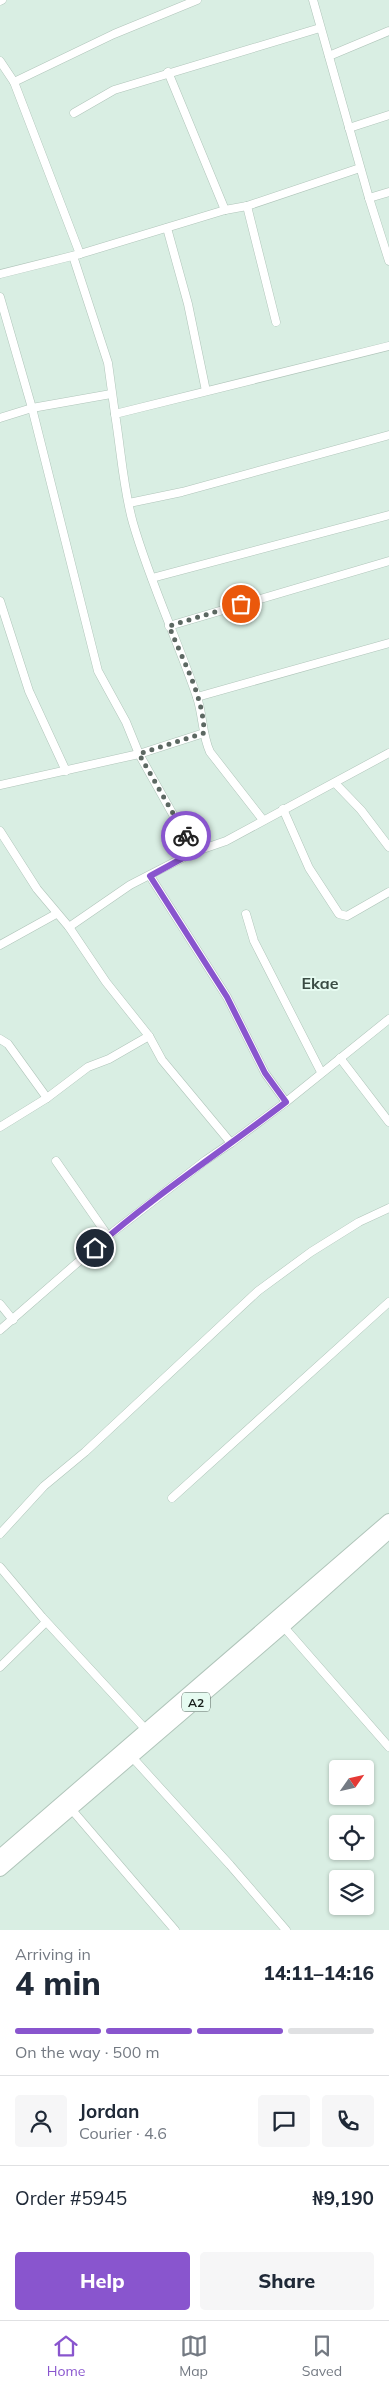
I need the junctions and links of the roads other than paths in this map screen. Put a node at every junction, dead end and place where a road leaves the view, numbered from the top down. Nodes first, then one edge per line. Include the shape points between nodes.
1 (197, 0) edge
2 (313, 0) edge
3 (320, 28) junction
4 (389, 31) edge
5 (329, 56) junction
6 (0, 61) edge
7 (168, 72) junction
8 (14, 82) junction
9 (74, 113) dead end
10 (389, 115) edge
11 (349, 128) junction
12 (360, 168) junction
13 (389, 192) edge
14 (369, 198) junction
15 (246, 206) junction
16 (225, 210) junction
17 (167, 228) junction
18 (77, 255) junction
19 (388, 257) edge
20 (0, 274) edge
21 (0, 297) edge
22 (276, 322) dead end
23 (389, 346) edge
24 (206, 391) junction
25 (111, 394) junction
26 (32, 408) junction
27 (115, 414) junction
28 (0, 418) edge
29 (389, 435) edge
30 (129, 504) junction
31 (389, 515) edge
32 (389, 561) edge
33 (152, 578) junction
34 (0, 601) edge
35 (169, 626) junction
36 (389, 643) edge
37 (197, 697) junction
38 (204, 733) junction
39 (389, 753) edge
40 (139, 754) junction
41 (66, 771) junction
42 (335, 783) junction
43 (0, 785) edge
44 (283, 809) junction
45 (263, 820) junction
46 (0, 831) edge
47 (389, 846) edge
48 (194, 852) junction
49 (150, 876) junction
50 (389, 892) edge
51 (56, 914) junction
52 (246, 914) dead end
53 (69, 927) junction
54 (0, 945) edge
55 (389, 1019) edge
56 (149, 1036) junction
57 (0, 1039) edge
58 (340, 1058) junction
59 (321, 1072) junction
60 (47, 1098) junction
61 (286, 1102) junction
62 (389, 1122) edge
63 (0, 1127) edge
64 (232, 1143) junction
65 (56, 1161) dead end
66 (389, 1208) edge
67 (108, 1236) junction
68 (389, 1302) edge
69 (0, 1304) edge
70 (12, 1320) junction
71 (0, 1330) edge
72 (172, 1498) dead end
73 (389, 1521) edge
74 (389, 1531) edge
75 (0, 1534) edge
76 (0, 1567) edge
77 (46, 1622) junction
78 (283, 1626) junction
79 (0, 1666) edge
80 (149, 1734) junction
81 (388, 1744) edge
82 (132, 1757) junction
83 (72, 1810) junction
84 (0, 1857) edge
85 (0, 1870) edge
86 (175, 1930) edge
87 (286, 1930) edge

1 - 8 street via 114,34
2 - 3 street
3 - 5 street
3 - 7 street
4 - 5 street
5 - 11 street
6 - 8 street
7 - 9 street via 114,90
7 - 16 street
8 - 18 street
10 - 11 street
11 - 12 street
12 - 14 street
12 - 15 street
13 - 14 street
14 - 19 street
15 - 16 street
15 - 22 street
16 - 17 street
17 - 18 street
17 - 24 street via 188,304
18 - 20 street
18 - 25 street via 108,363
21 - 26 street
23 - 24 street
24 - 27 street
25 - 26 street
25 - 27 street
26 - 28 street
26 - 40 street via 98,671 126,722
27 - 30 street
29 - 30 street
30 - 33 street
31 - 33 street
32 - 35 street
33 - 35 street
34 - 41 street via 29,691
35 - 37 street
36 - 37 street
37 - 38 street
38 - 40 street
38 - 45 street via 210,752
39 - 42 street
40 - 41 street
40 - 48 street
41 - 43 street
42 - 44 street
42 - 47 street via 362,810
44 - 45 street
44 - 50 street via 309,868 339,914 347,916
45 - 48 street via 226,841
46 - 51 street
48 - 49 street
49 - 53 street
49 - 61 street via 227,997 265,1073
51 - 53 street
51 - 54 street
52 - 59 street via 254,941
53 - 56 street via 116,996
55 - 58 street
56 - 60 street via 88,1067
56 - 64 street via 162,1060
57 - 60 street via 8,1044
58 - 59 street
58 - 62 street
59 - 61 street
60 - 63 street
61 - 64 street
64 - 67 street
65 - 67 street
66 - 75 street via 351,1227 258,1290 85,1452 44,1486
67 - 70 street
68 - 72 street
69 - 70 street
70 - 71 street
73 - 80 highway, A2
74 - 78 highway, A2
76 - 77 street
77 - 79 street
77 - 80 street
78 - 80 highway, A2
78 - 81 street
80 - 82 highway, A2
80 - 84 highway, A2
82 - 83 highway, A2
82 - 87 street
83 - 85 highway, A2
83 - 86 street

